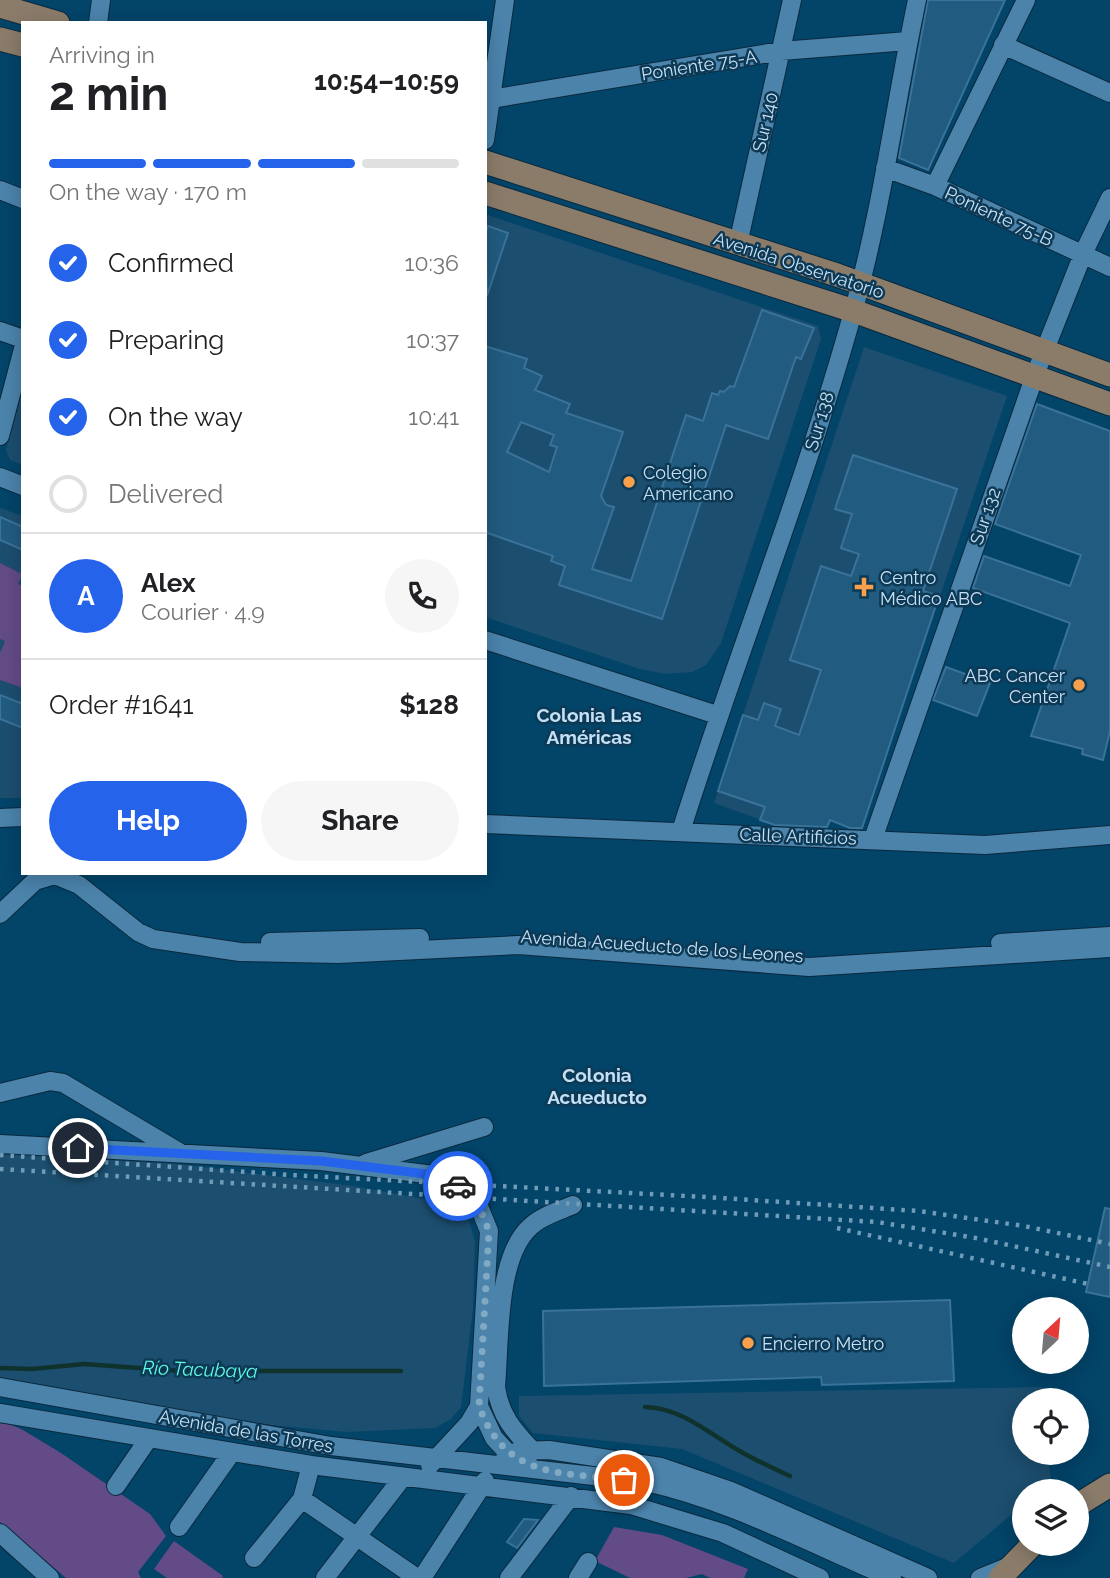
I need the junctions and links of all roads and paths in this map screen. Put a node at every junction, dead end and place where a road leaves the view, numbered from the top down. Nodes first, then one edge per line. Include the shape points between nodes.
1 (101, 0) edge
2 (505, 0) edge
3 (792, 0) edge
4 (917, 0) edge
5 (1026, 0) edge
6 (0, 6) edge
7 (51, 21) edge
8 (98, 21) edge
9 (0, 39) edge
10 (908, 41) junction
11 (21, 45) edge
12 (1003, 45) junction
13 (781, 51) junction
14 (1110, 93) edge
15 (491, 99) junction
16 (487, 126) edge
17 (487, 163) edge
18 (886, 168) junction
19 (935, 186) junction
20 (0, 190) edge
21 (487, 194) edge
22 (21, 198) edge
23 (1110, 198) edge
24 (738, 244) junction
25 (1083, 254) junction
26 (1110, 267) edge
27 (860, 283) junction
28 (854, 311) junction
29 (0, 331) edge
30 (21, 338) edge
31 (1044, 351) junction
32 (21, 357) edge
33 (1035, 375) junction
34 (1110, 375) edge
35 (1110, 404) edge
36 (0, 436) edge
37 (0, 477) edge
38 (21, 485) edge
39 (487, 641) edge
40 (718, 715) junction
41 (21, 817) edge
42 (0, 818) edge
43 (487, 824) edge
44 (681, 831) junction
45 (1110, 835) edge
46 (873, 839) junction
47 (0, 914) edge
48 (1110, 936) edge
49 (214, 948) junction
50 (1110, 948) edge
51 (0, 1093) edge
52 (484, 1127) dead end
53 (0, 1144) edge
54 (181, 1154) junction
55 (359, 1165) junction
56 (573, 1205) dead end
57 (0, 1387) edge
58 (479, 1406) junction
59 (0, 1413) edge
60 (149, 1438) junction
61 (532, 1450) junction
62 (232, 1452) junction
63 (509, 1454) junction
64 (436, 1460) junction
65 (311, 1465) junction
66 (494, 1467) junction
67 (534, 1469) junction
68 (409, 1478) junction
69 (1110, 1485) edge
70 (116, 1486) dead end
71 (480, 1487) junction
72 (571, 1496) junction
73 (1089, 1498) edge
74 (302, 1499) junction
75 (179, 1527) dead end
76 (0, 1533) edge
77 (359, 1537) junction
78 (1021, 1556) edge
79 (254, 1558) dead end
80 (588, 1562) dead end
81 (1006, 1571) edge
82 (50, 1578) edge
83 (325, 1578) edge
84 (420, 1578) edge
85 (509, 1578) edge
86 (578, 1578) edge
87 (820, 1578) edge
88 (892, 1578) edge
89 (928, 1578) edge
90 (980, 1578) edge

1 - 8 street
2 - 15 street
3 - 13 street, Sur 140
4 - 10 street, Sur 138
5 - 12 street
6 - 7 main road
9 - 11 main road
10 - 13 street, Poniente 75-A
10 - 18 street, Sur 138
12 - 14 street
12 - 19 street
13 - 15 street, Poniente 75-A
13 - 24 street, Sur 140
15 - 16 street
17 - 24 main road, Avenida Observatorio
18 - 19 street, Poniente 75-B
18 - 27 street, Sur 138
19 - 25 street, Poniente 75-B
20 - 22 street
21 - 28 main road, Avenida Observatorio
23 - 25 street, Sur 132
24 - 27 main road, Avenida Observatorio
25 - 26 street, Poniente 75-B
25 - 31 street, Sur 132
27 - 28 street, Sur 138
27 - 31 main road, Avenida Observatorio
28 - 33 main road, Avenida Observatorio
28 - 40 street, Sur 138 via 788,522
29 - 30 street
31 - 33 street, Sur 132
31 - 34 main road, Avenida Observatorio
32 - 36 street
33 - 35 main road, Avenida Observatorio
33 - 46 street, Sur 132
37 - 38 street
39 - 40 street
40 - 44 street, Sur 138
41 - 42 street
43 - 44 street, Calle Artificios
44 - 46 street, Calle Artificios
45 - 46 street, Calle Artificios via 985,845
47 - 49 street, Avenida Acueducto de los Leones via 35,881 48,875 62,876 138,932 167,943
48 - 49 street, Avenida Acueducto de los Leones via 809,957 512,935 249,942
49 - 50 street, Avenida Acueducto de los Leones via 338,954 518,945 809,967
51 - 54 street via 37,1083 63,1083
52 - 55 street
53 - 54 street
54 - 55 street
55 - 58 street via 450,1177 480,1209 489,1231
56 - 61 street via 530,1226 513,1249 507,1270 498,1402 512,1430
57 - 64 street, Avenida de las Torres via 331,1446
58 - 63 street via 486,1426
58 - 64 street
59 - 60 street, Avenida de las Torres
60 - 62 street, Avenida de las Torres
60 - 70 street
61 - 63 street
61 - 89 street via 623,1460 695,1477
62 - 65 street, Avenida de las Torres
62 - 75 street
63 - 66 street
63 - 67 street
64 - 66 street, Avenida de las Torres
64 - 68 street
65 - 68 street, Avenida de las Torres
65 - 74 street
66 - 67 street, Avenida de las Torres
66 - 71 street
67 - 88 street, Avenida de las Torres via 684,1491
68 - 71 street, Avenida de las Torres
68 - 77 street
69 - 73 main road
71 - 72 street, Avenida de las Torres
71 - 84 street
72 - 85 street
72 - 87 street, Avenida de las Torres via 631,1505 691,1522
74 - 77 street
74 - 79 street
76 - 82 street
77 - 83 street
77 - 84 street
78 - 81 main road
80 - 86 street
81 - 90 street

